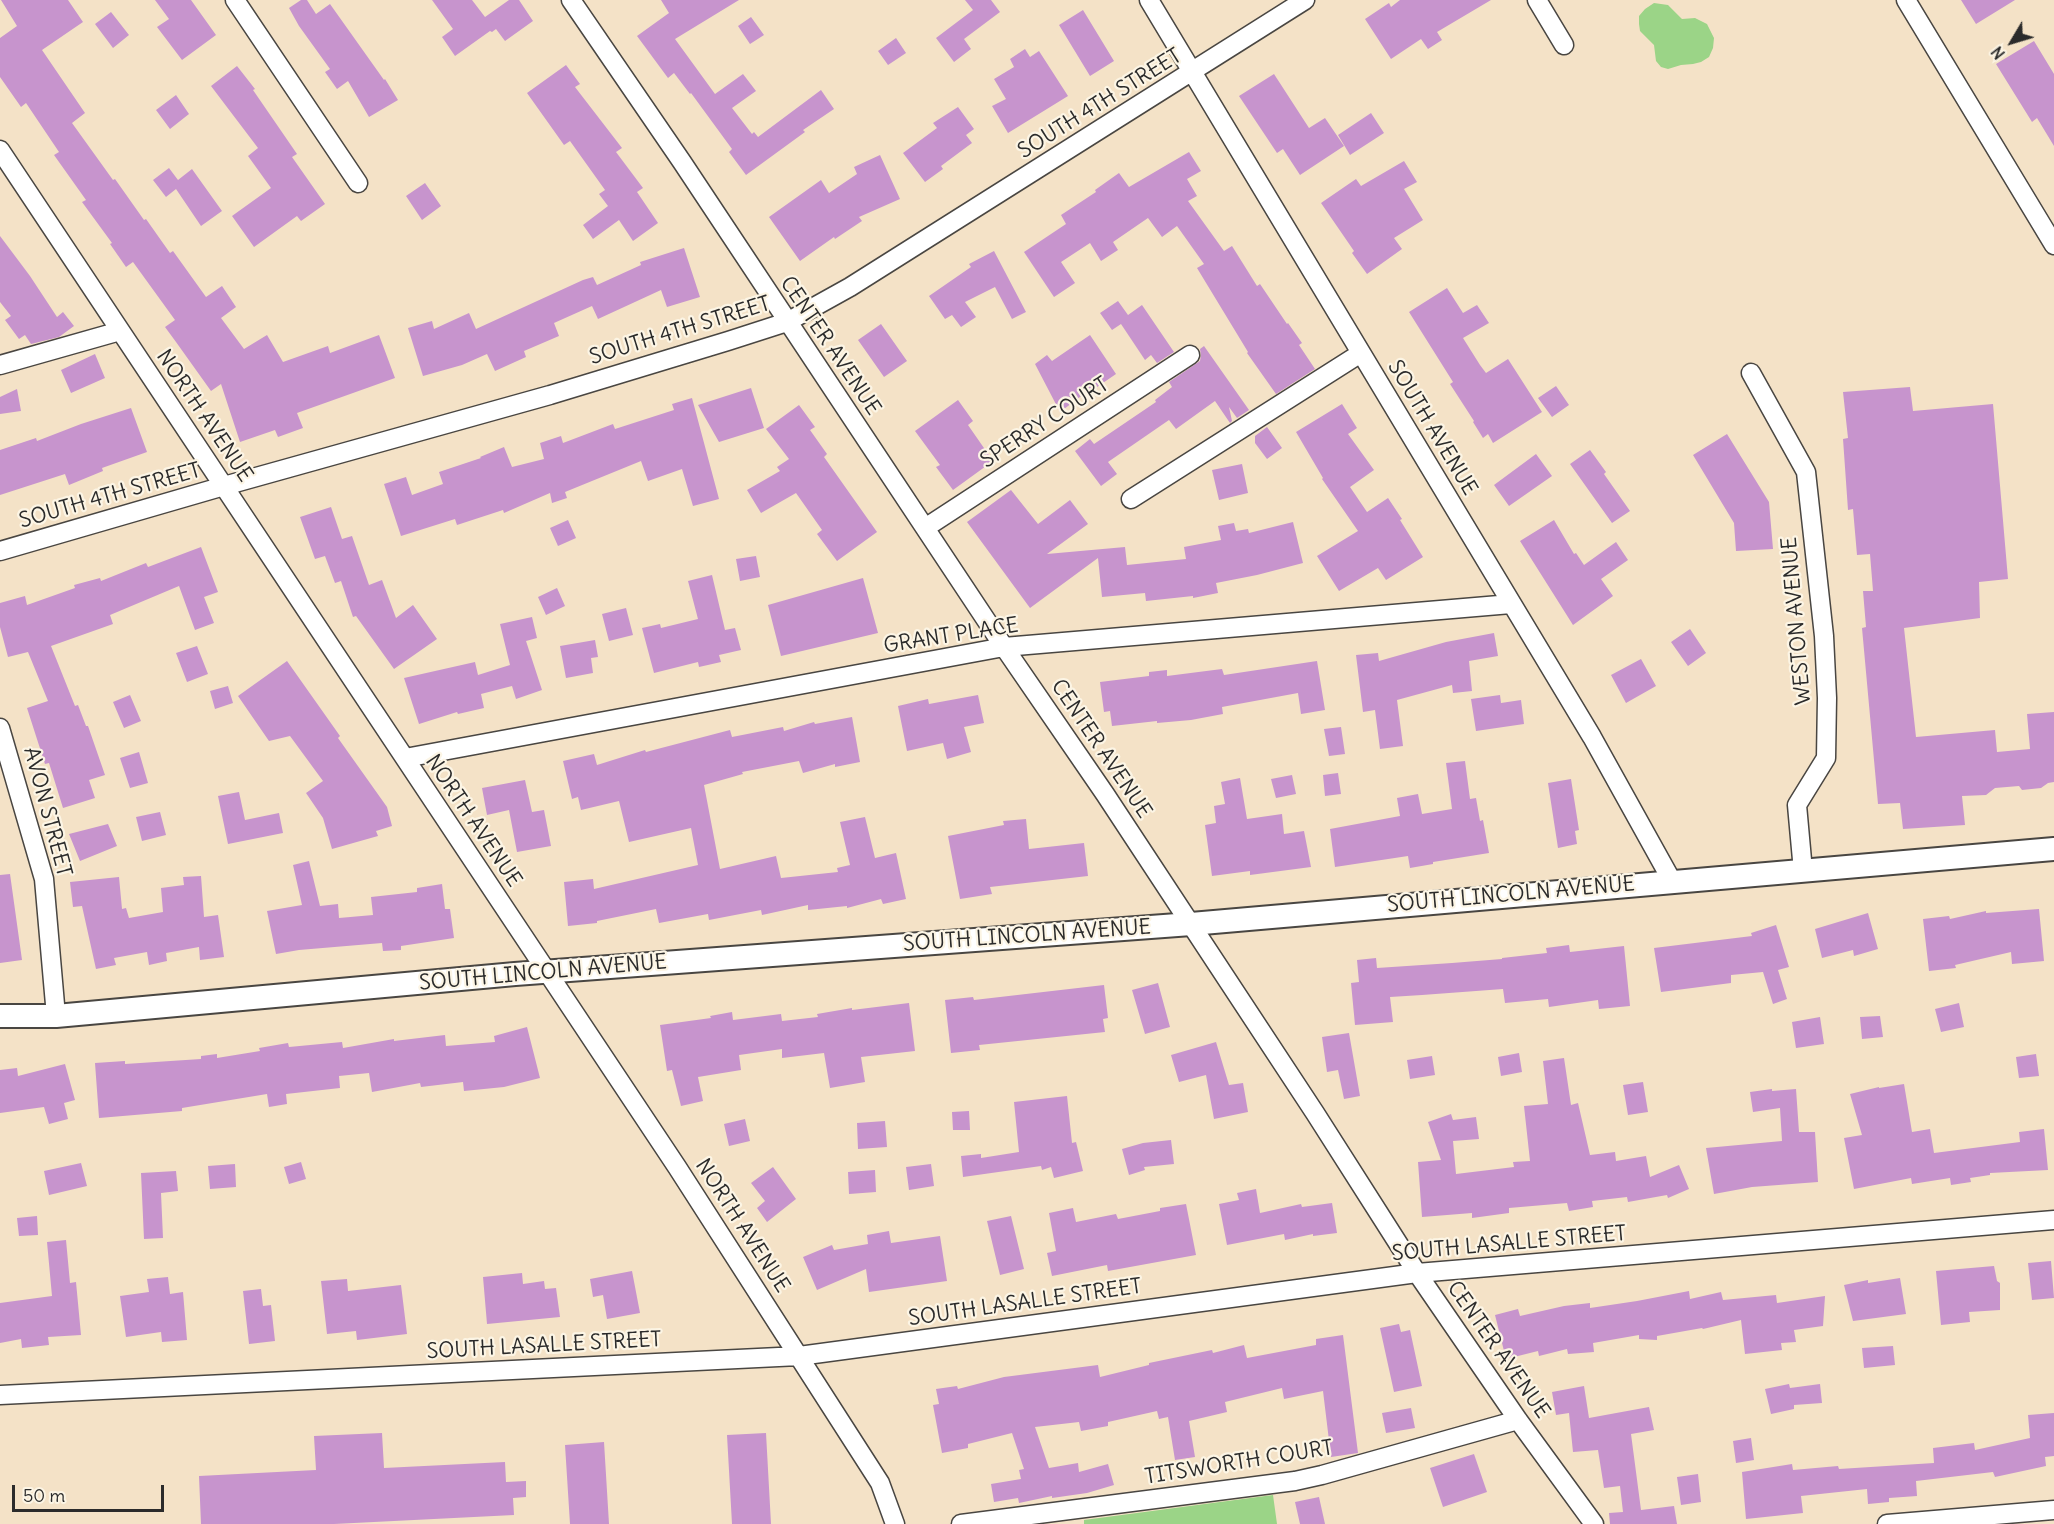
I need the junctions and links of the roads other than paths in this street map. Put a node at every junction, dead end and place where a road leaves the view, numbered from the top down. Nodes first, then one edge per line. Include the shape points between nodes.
1 (235, 0) edge
2 (1149, 0) edge
3 (1305, 0) edge
4 (1537, 0) edge
5 (1906, 0) edge
6 (575, 1) edge
7 (1564, 45) dead end
8 (1192, 73) junction
9 (0, 150) edge
10 (358, 183) dead end
11 (2054, 245) edge
12 (787, 322) junction
13 (120, 331) junction
14 (1361, 352) junction
15 (1190, 355) dead end
16 (0, 365) edge
17 (1751, 373) dead end
18 (224, 486) junction
19 (1131, 499) dead end
20 (925, 528) junction
21 (0, 551) edge
22 (1511, 604) junction
23 (1004, 647) junction
24 (0, 728) edge
25 (405, 758) junction
26 (2054, 849) edge
27 (1803, 871) junction
28 (1672, 881) junction
29 (1191, 924) junction
30 (547, 972) junction
31 (0, 1016) edge
32 (56, 1016) junction
33 (2054, 1220) edge
34 (1417, 1273) junction
35 (800, 1356) junction
36 (0, 1395) edge
37 (1518, 1419) junction
38 (2054, 1510) edge
39 (895, 1524) edge
40 (961, 1524) edge
41 (1594, 1524) edge
42 (1887, 1524) edge

1 - 10 street
2 - 8 street, SOUTH AVENUE
3 - 8 street, SOUTH 4TH STREET
4 - 7 street
5 - 11 street
6 - 12 street, CENTER AVENUE
8 - 12 street, SOUTH 4TH STREET
8 - 14 street, SOUTH AVENUE
9 - 13 street, NORTH AVENUE
12 - 18 street, SOUTH 4TH STREET
12 - 20 street, CENTER AVENUE
13 - 16 street
13 - 18 street, NORTH AVENUE
14 - 19 street
14 - 22 street, SOUTH AVENUE
15 - 20 street, SPERRY COURT
17 - 27 street, WESTON AVENUE via 1806,472 1824,636 1826,758 1797,805
18 - 21 street, SOUTH 4TH STREET
18 - 25 street, NORTH AVENUE
20 - 23 street, CENTER AVENUE
22 - 23 street, GRANT PLACE
22 - 28 street, SOUTH AVENUE via 1592,736
23 - 25 street, GRANT PLACE
23 - 29 street, CENTER AVENUE
24 - 32 street, AVON STREET via 44,879
25 - 30 street, NORTH AVENUE
26 - 27 street, SOUTH LINCOLN AVENUE
27 - 28 street, SOUTH LINCOLN AVENUE
28 - 29 street, SOUTH LINCOLN AVENUE
29 - 30 street, SOUTH LINCOLN AVENUE
29 - 34 street, CENTER AVENUE
30 - 32 street, SOUTH LINCOLN AVENUE
30 - 35 street, NORTH AVENUE
31 - 32 street, SOUTH LINCOLN AVENUE
33 - 34 street, SOUTH LASALLE STREET
34 - 35 street, SOUTH LASALLE STREET
34 - 37 street, CENTER AVENUE
35 - 36 street, SOUTH LASALLE STREET
35 - 39 street, NORTH AVENUE via 880,1483
37 - 40 street, TITSWORTH COURT via 1295,1481
37 - 41 street, CENTER AVENUE
38 - 42 street

